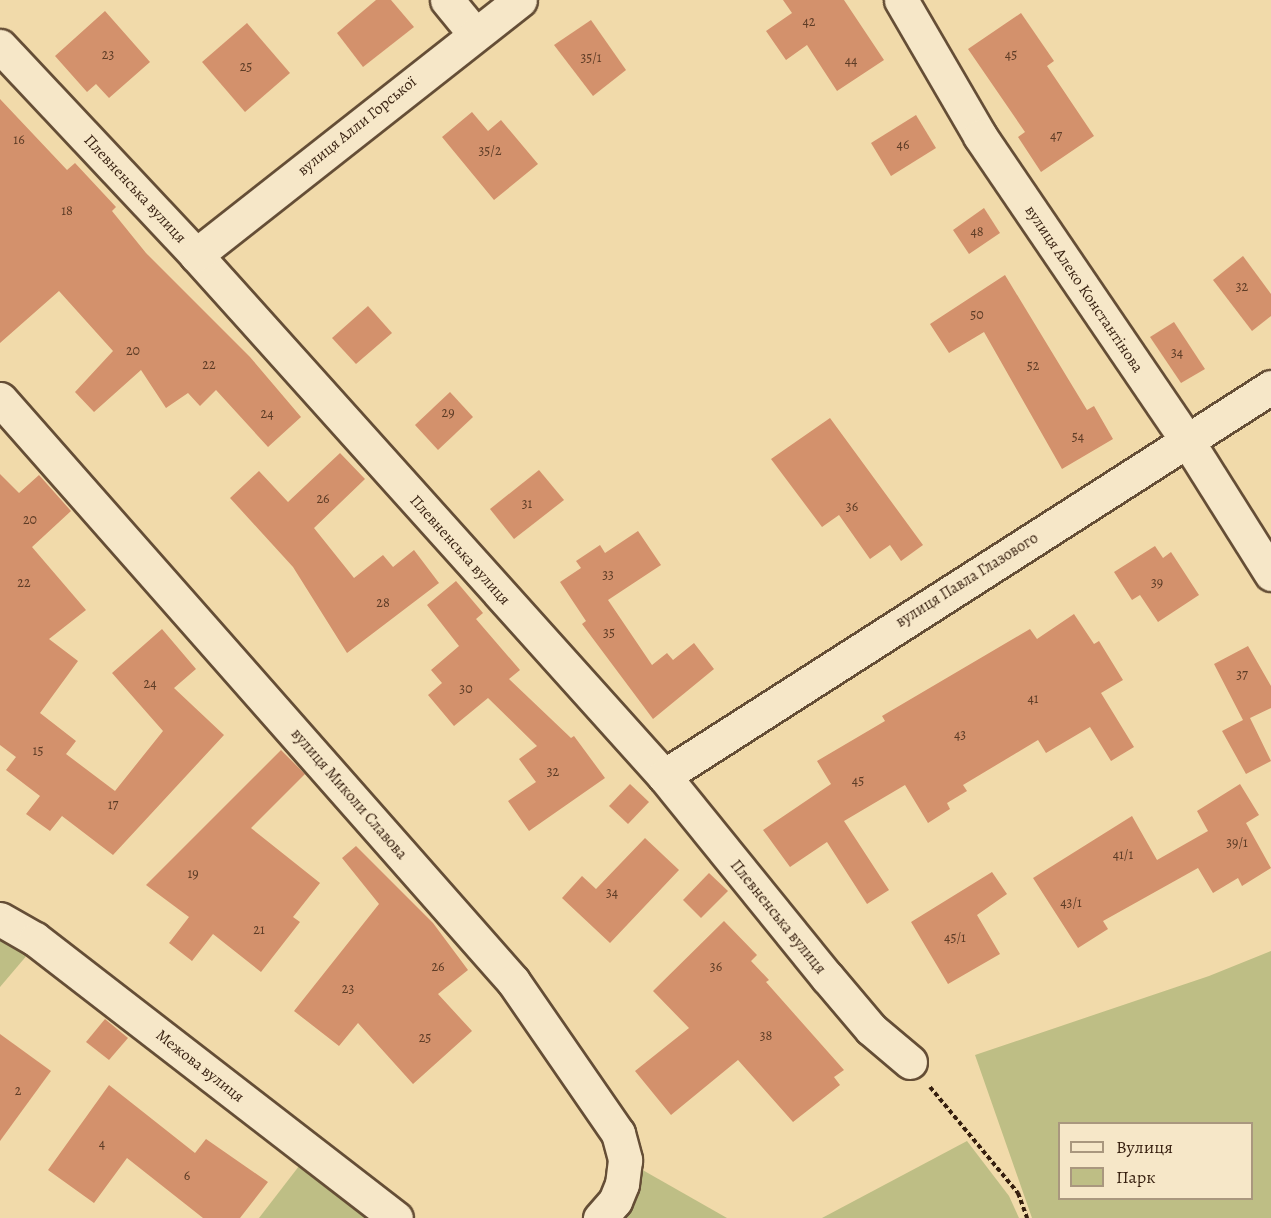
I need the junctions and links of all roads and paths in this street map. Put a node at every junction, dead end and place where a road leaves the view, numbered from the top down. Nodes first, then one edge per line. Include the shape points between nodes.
1 (447, 0) edge
2 (520, 0) edge
3 (901, 0) edge
4 (474, 33) junction
5 (0, 46) edge
6 (196, 255) junction
7 (1271, 387) edge
8 (0, 399) edge
9 (1188, 442) junction
10 (1271, 574) edge
11 (664, 776) junction
12 (0, 919) edge
13 (910, 1062) joint
14 (396, 1218) edge
15 (600, 1218) edge
16 (1026, 1218) edge

1 - 4 street
2 - 4 street, вулиця Алли Горської
3 - 9 street, вулиця Алеко Константінова via 980,136
4 - 6 street, вулиця Алли Горської
5 - 6 street, Плевненська вулиця
6 - 11 street, Плевненська вулиця
7 - 9 street, вулиця Павла Глазового
8 - 15 street, вулиця Миколи Славова via 513,981 618,1133 625,1160 622,1184 615,1201
9 - 10 street, вулиця Алеко Константінова
9 - 11 street, вулиця Павла Глазового
11 - 13 street, Плевненська вулиця via 826,977 871,1029
12 - 14 street, Межова вулиця via 35,939
13 - 16 path via 1018,1193

